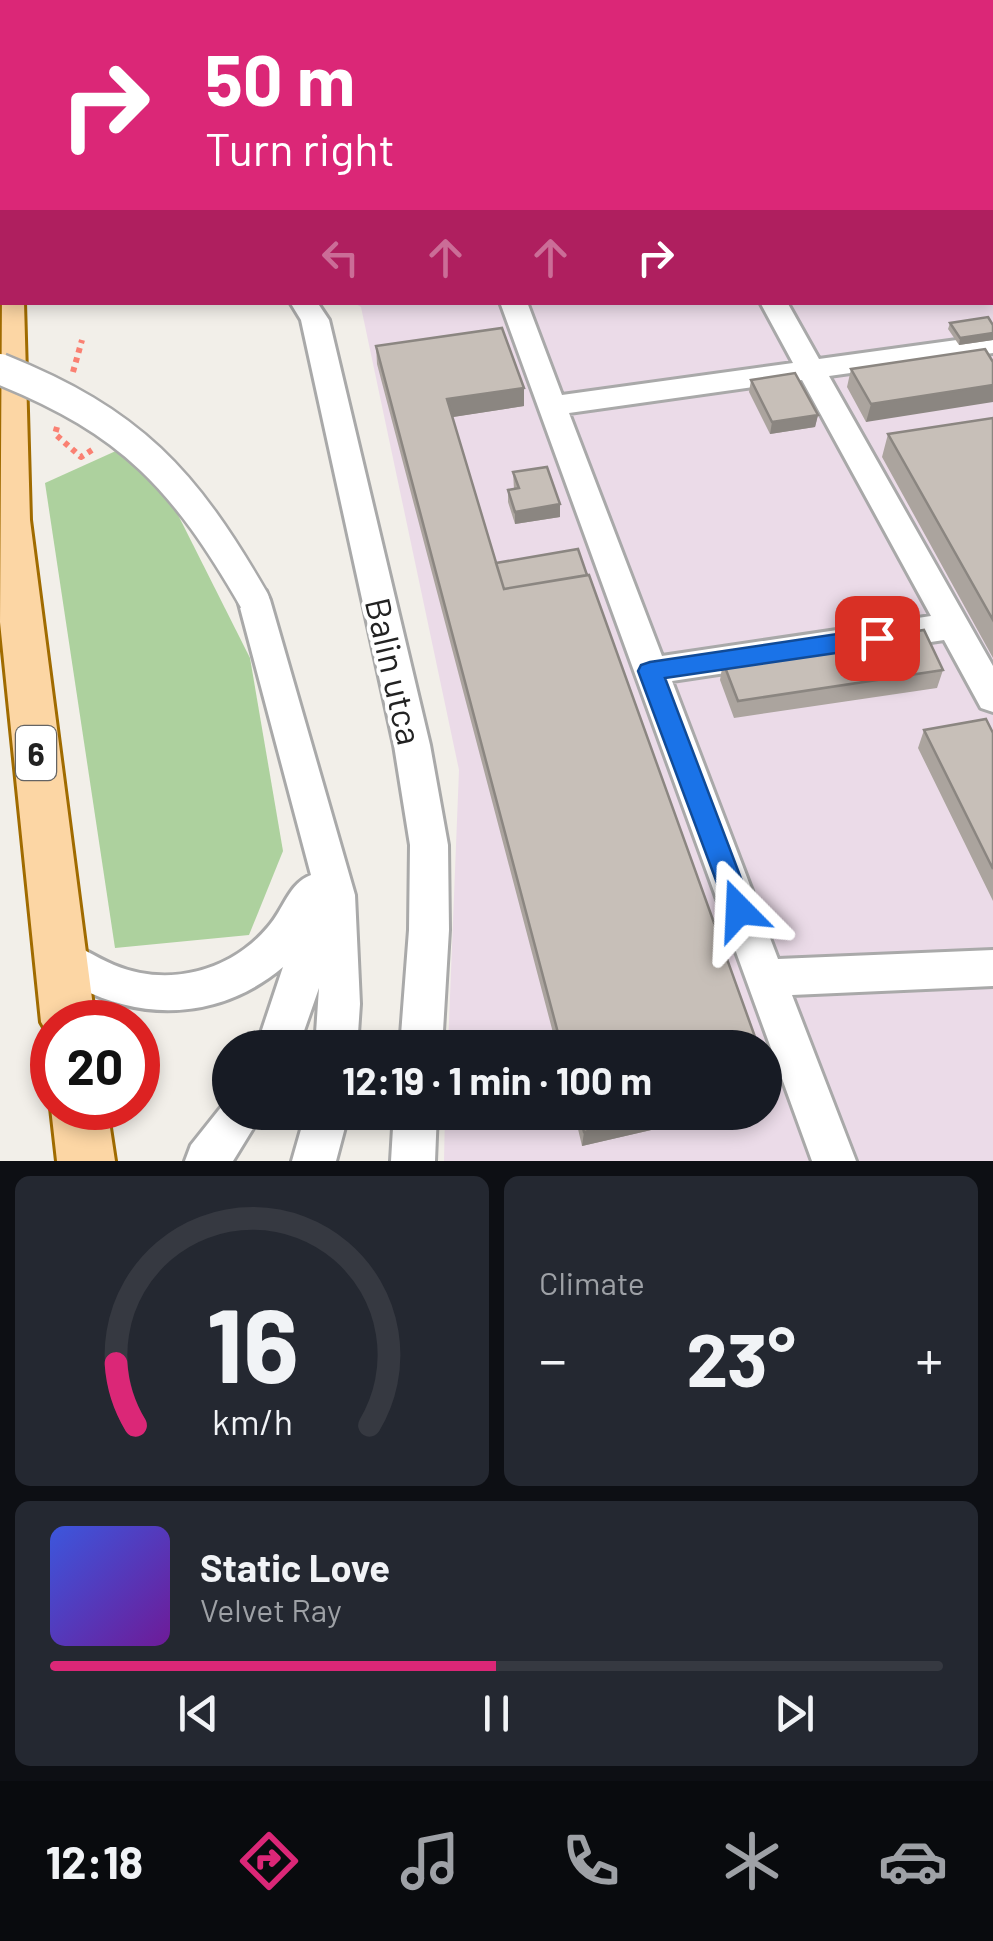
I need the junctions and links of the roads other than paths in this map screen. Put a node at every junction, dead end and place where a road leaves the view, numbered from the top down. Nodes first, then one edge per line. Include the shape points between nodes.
1 (6, 305) edge
2 (305, 305) edge
3 (514, 305) edge
4 (775, 305) edge
5 (993, 344) edge
6 (0, 368) edge
7 (810, 368) junction
8 (550, 406) junction
9 (953, 626) junction
10 (650, 671) junction
11 (993, 698) edge
12 (308, 797) junction
13 (312, 892) junction
14 (59, 956) junction
15 (993, 968) edge
16 (765, 978) junction
17 (65, 1000) edge
18 (284, 1030) edge
19 (338, 1030) edge
20 (422, 1030) edge
21 (82, 1130) edge
22 (229, 1130) edge
23 (323, 1130) edge
24 (415, 1130) edge
25 (86, 1161) edge
26 (206, 1161) edge
27 (314, 1161) edge
28 (412, 1161) edge
29 (834, 1161) edge

1 - 14 main road, 6 via 10,520
2 - 20 street, Balin utca via 320,340 429,844
3 - 8 street
4 - 7 street
5 - 7 street
6 - 12 street, bridge via 43,384 123,430 169,472 214,528 254,600
7 - 8 street
7 - 9 street
8 - 10 street
9 - 10 street
9 - 11 street
10 - 16 street
12 - 13 street
12 - 19 street via 336,894
13 - 14 street via 283,940 248,972 216,988 171,994 116,985
13 - 18 street via 301,982
14 - 17 main road, 6
15 - 16 street
16 - 29 street
21 - 25 main road
22 - 26 street
23 - 27 street
24 - 28 street

